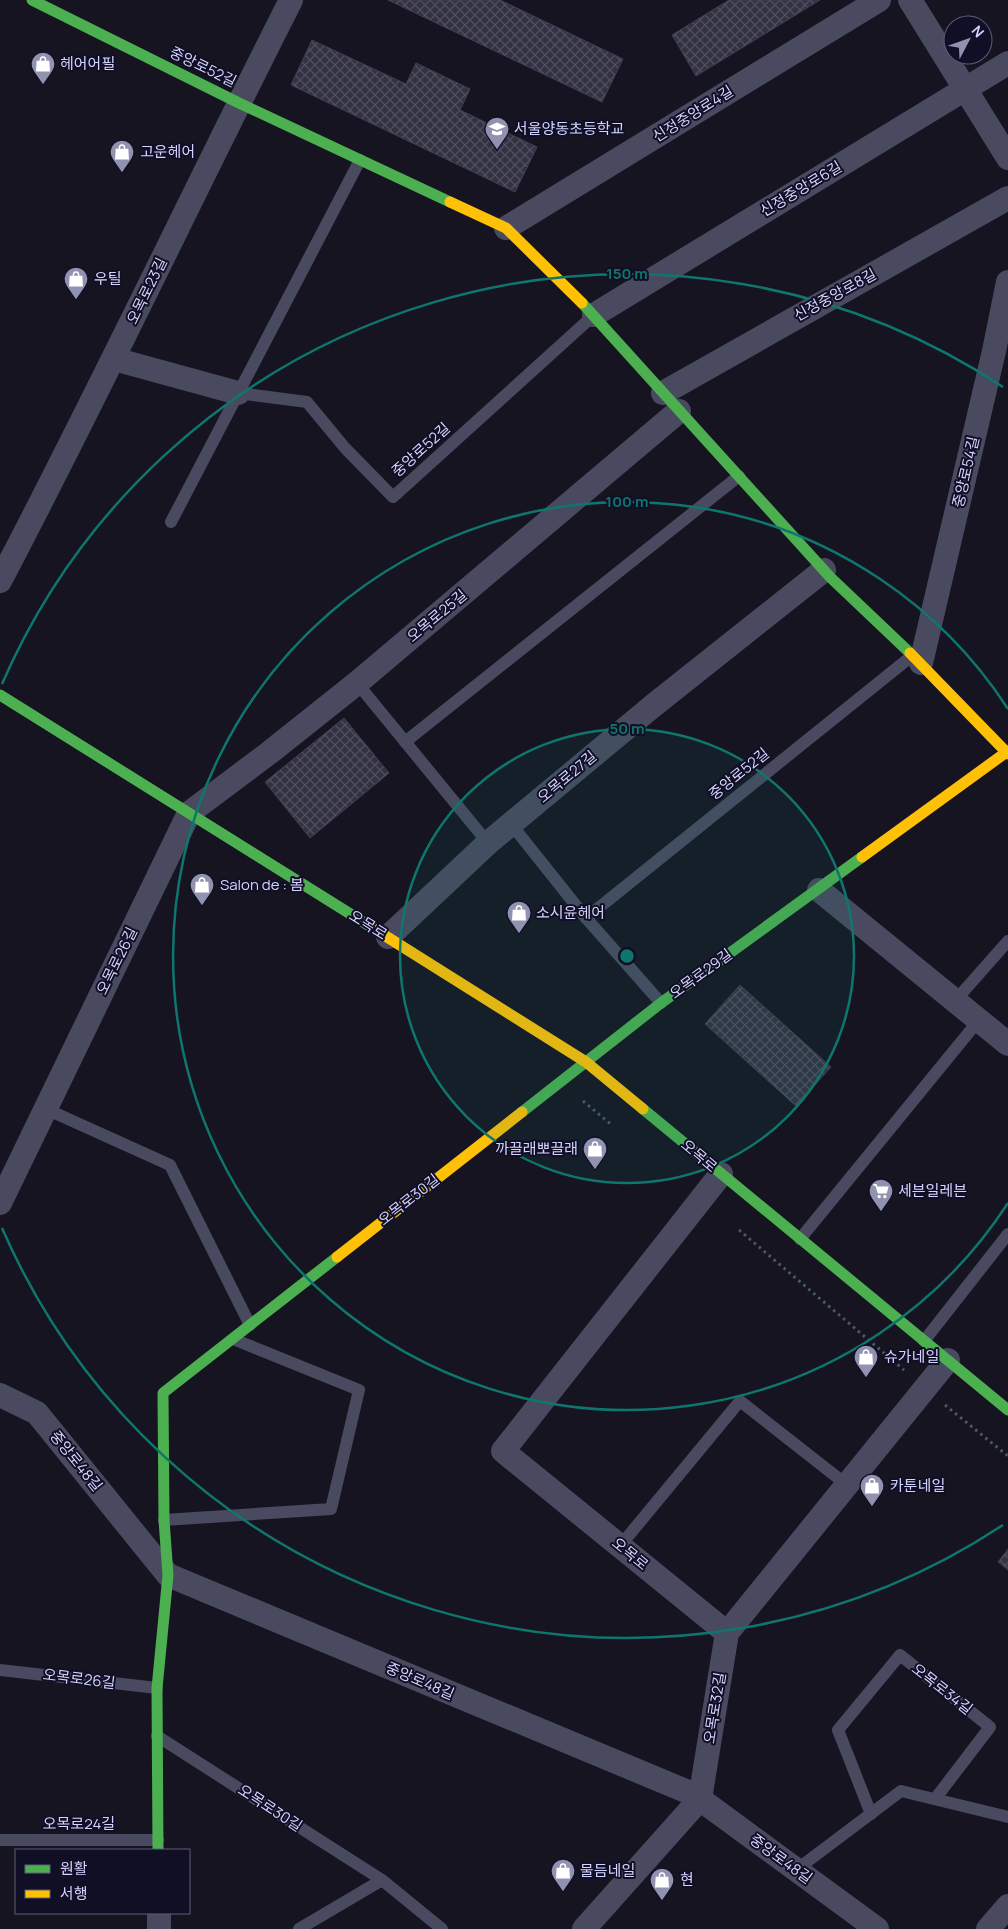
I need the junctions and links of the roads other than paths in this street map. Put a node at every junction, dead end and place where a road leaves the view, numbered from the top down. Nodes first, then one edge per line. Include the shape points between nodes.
1 (32, 0) edge
2 (291, 0) edge
3 (879, 0) edge
4 (910, 0) edge
5 (1008, 63) edge
6 (965, 89) junction
7 (239, 103) junction
8 (1008, 158) edge
9 (360, 160) junction
10 (1008, 198) edge
11 (506, 228) junction
12 (1008, 282) edge
13 (594, 315) junction
14 (1001, 352) edge
15 (114, 359) junction
16 (662, 393) junction
17 (238, 394) junction
18 (679, 411) junction
19 (740, 476) junction
20 (171, 522) dead end
21 (824, 570) junction
22 (0, 581) edge
23 (917, 659) junction
24 (357, 683) junction
25 (0, 695) edge
26 (405, 742) junction
27 (1007, 752) edge
28 (189, 813) junction
29 (511, 824) junction
30 (488, 844) junction
31 (819, 890) junction
32 (586, 918) junction
33 (388, 937) junction
34 (1008, 941) edge
35 (955, 1001) junction
36 (661, 1003) junction
37 (979, 1020) junction
38 (1008, 1044) edge
39 (586, 1062) junction
40 (46, 1109) junction
41 (721, 1174) junction
42 (0, 1203) edge
43 (1008, 1234) edge
44 (800, 1239) junction
45 (250, 1325) junction
46 (232, 1339) junction
47 (924, 1341) junction
48 (948, 1360) junction
49 (0, 1394) edge
50 (1008, 1410) edge
51 (847, 1485) junction
52 (164, 1520) junction
53 (620, 1546) junction
54 (168, 1575) junction
55 (727, 1633) junction
56 (0, 1670) edge
57 (157, 1688) junction
58 (157, 1736) junction
59 (700, 1799) junction
60 (935, 1799) junction
61 (871, 1814) junction
62 (1008, 1817) edge
63 (0, 1840) edge
64 (158, 1845) edge
65 (796, 1870) junction
66 (382, 1880) junction
67 (1008, 1906) edge
68 (159, 1914) edge
69 (160, 1929) edge
70 (299, 1929) edge
71 (442, 1929) edge
72 (584, 1929) edge
73 (877, 1929) edge
74 (988, 1929) edge

1 - 7 street, 중앙로52길
2 - 7 street, 오목로23길
3 - 11 street, 신정중앙로4길
4 - 6 street
5 - 6 street, 신정중앙로6길
6 - 8 street
6 - 13 street, 신정중앙로6길
7 - 9 street, 중앙로52길
7 - 15 street, 오목로23길
9 - 11 street, 중앙로52길
9 - 17 lane
10 - 16 street, 신정중앙로8길
11 - 13 street, 중앙로52길
12 - 14 street, 중앙로54길
13 - 16 street, 중앙로52길
13 - 17 lane, 중앙로52길 via 394,497 345,448 308,402
14 - 23 street, 중앙로54길
15 - 17 street
15 - 22 street, 오목로23길
16 - 18 street, 중앙로52길
17 - 20 lane
18 - 19 street, 중앙로52길
18 - 24 street, 오목로25길
19 - 21 street, 중앙로52길
19 - 26 lane
21 - 23 street, 중앙로52길
21 - 29 street, 오목로27길
23 - 27 street, 중앙로52길
23 - 32 lane, 중앙로52길
24 - 26 lane
24 - 28 street, 오목로25길
25 - 28 street, 오목로
26 - 30 lane
27 - 31 street, 오목로29길
28 - 33 street, 오목로
28 - 40 street, 오목로26길
29 - 30 street, 오목로27길
29 - 32 lane
30 - 33 street, 오목로27길
31 - 35 street
31 - 36 street, 오목로29길
32 - 36 lane
33 - 39 street, 오목로
34 - 35 lane
35 - 37 street
36 - 39 street, 오목로29길
37 - 38 street
37 - 44 lane
39 - 41 street, 오목로
39 - 45 street, 오목로30길
40 - 42 street, 오목로26길
40 - 45 lane via 170,1165
41 - 44 street, 오목로
41 - 53 street, 오목로 via 504,1451
43 - 47 lane
44 - 47 street, 오목로
45 - 46 street, 오목로30길
46 - 52 street, 오목로30길 via 163,1393
46 - 52 lane via 359,1390 331,1509
47 - 48 street, 오목로
48 - 50 street, 오목로
48 - 51 street, 오목로32길
49 - 54 street, 중앙로48길 via 37,1412
51 - 53 lane via 740,1401
51 - 55 street, 오목로32길
52 - 54 street, 오목로30길
53 - 55 street, 오목로
54 - 57 street, 오목로30길
54 - 59 street, 중앙로48길
55 - 59 street, 오목로32길
56 - 57 lane, 오목로26길
57 - 58 street, 오목로30길
58 - 64 street, 오목로30길
58 - 66 lane, 오목로30길
59 - 65 street, 중앙로48길
59 - 72 street
60 - 61 lane via 901,1791
60 - 61 lane, 오목로34길 via 990,1727 900,1655 838,1730
60 - 62 lane
61 - 65 lane
63 - 64 lane, 오목로24길
65 - 73 street, 중앙로48길
66 - 70 lane
66 - 71 lane, 오목로30길
67 - 74 street
68 - 69 street

